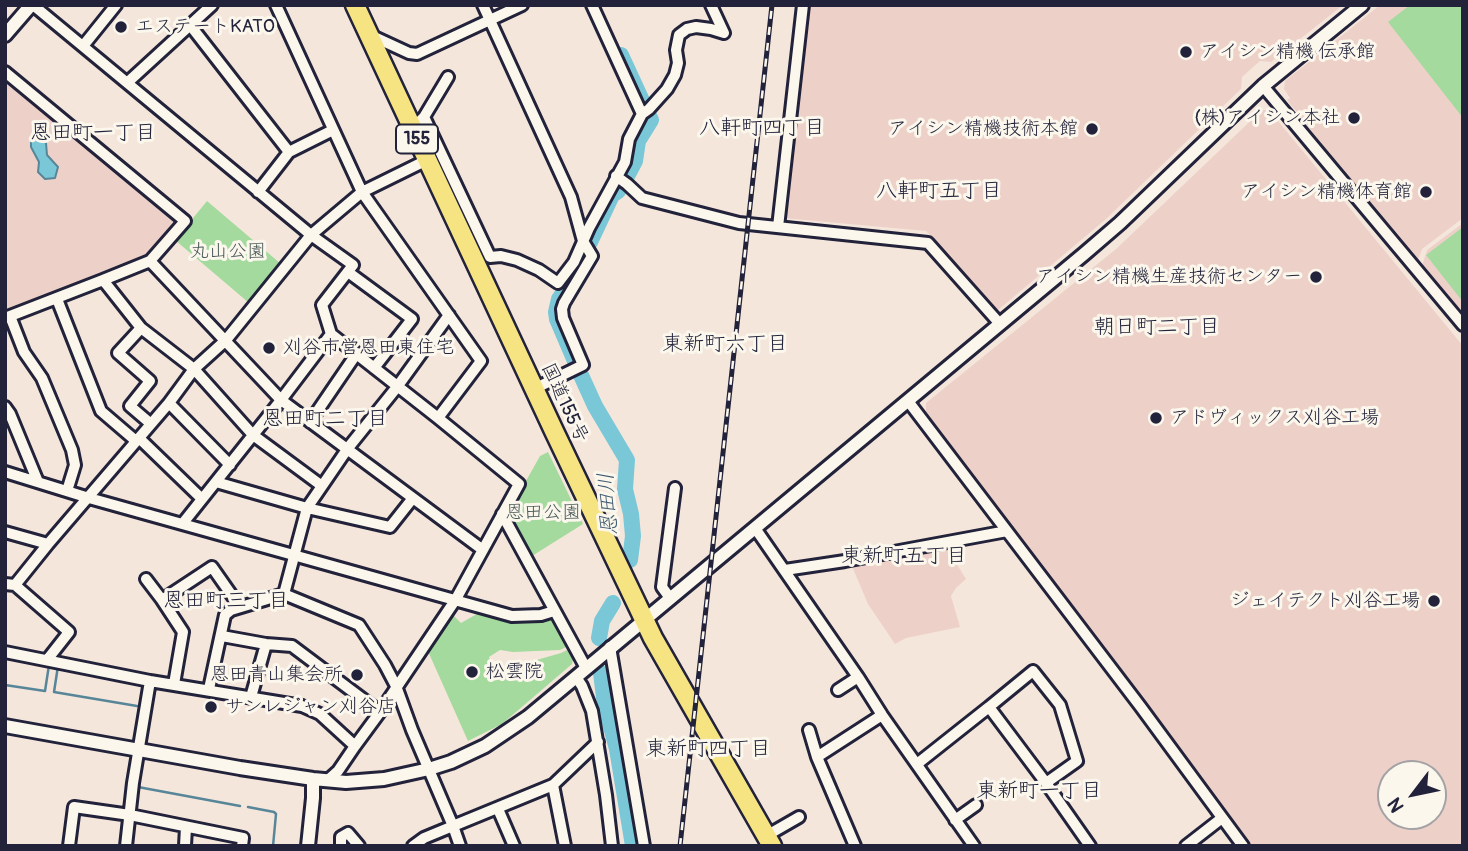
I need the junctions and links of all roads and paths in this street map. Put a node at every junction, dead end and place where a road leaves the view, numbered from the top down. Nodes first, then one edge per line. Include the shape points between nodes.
1 (32, 5) edge
2 (116, 5) edge
3 (212, 5) edge
4 (276, 5) edge
5 (355, 5) edge
6 (483, 5) edge
7 (522, 5) edge
8 (592, 5) edge
9 (711, 5) edge
10 (803, 5) edge
11 (1362, 5) edge
12 (490, 20) junction
13 (190, 25) junction
14 (5, 35) edge
15 (370, 35) junction
16 (83, 46) junction
17 (5, 72) edge
18 (448, 76) dead end
19 (128, 82) junction
20 (1263, 86) junction
21 (645, 112) junction
22 (418, 123) junction
23 (333, 130) junction
24 (289, 152) junction
25 (427, 160) junction
26 (616, 176) junction
27 (258, 192) junction
28 (362, 192) junction
29 (778, 227) junction
30 (311, 235) junction
31 (583, 241) junction
32 (150, 261) junction
33 (348, 272) junction
34 (103, 280) junction
35 (57, 299) junction
36 (449, 315) junction
37 (7, 317) edge
38 (1000, 324) junction
39 (1463, 325) edge
40 (141, 328) junction
41 (331, 334) junction
42 (226, 340) junction
43 (357, 354) junction
44 (374, 368) junction
45 (194, 369) junction
46 (397, 387) junction
47 (534, 389) junction
48 (281, 400) junction
49 (908, 401) junction
50 (169, 403) junction
51 (7, 412) edge
52 (438, 418) junction
53 (310, 422) junction
54 (150, 424) junction
55 (253, 435) junction
56 (138, 440) junction
57 (348, 449) junction
58 (230, 465) junction
59 (5, 472) edge
60 (38, 482) junction
61 (216, 482) junction
62 (321, 485) junction
63 (675, 488) dead end
64 (67, 491) junction
65 (89, 498) junction
66 (412, 498) junction
67 (202, 499) junction
68 (307, 508) junction
69 (502, 514) junction
70 (183, 523) junction
71 (755, 528) junction
72 (1007, 531) junction
73 (5, 532) edge
74 (48, 544) junction
75 (483, 550) junction
76 (295, 554) junction
77 (785, 570) junction
78 (146, 579) dead end
79 (10, 584) edge
80 (284, 594) junction
81 (670, 598) junction
82 (456, 599) junction
83 (162, 600) junction
84 (240, 607) junction
85 (554, 611) junction
86 (645, 620) junction
87 (222, 636) junction
88 (266, 644) junction
89 (611, 647) junction
90 (5, 652) edge
91 (47, 660) junction
92 (586, 668) junction
93 (576, 677) junction
94 (858, 677) junction
95 (150, 681) junction
96 (174, 684) junction
97 (396, 686) junction
98 (209, 689) junction
99 (838, 690) dead end
100 (251, 697) junction
101 (989, 707) junction
102 (380, 712) junction
103 (882, 715) junction
104 (5, 726) edge
105 (809, 730) dead end
106 (598, 742) junction
107 (355, 746) junction
108 (139, 750) junction
109 (817, 757) junction
110 (917, 764) junction
111 (429, 769) junction
112 (313, 779) junction
113 (328, 780) junction
114 (1046, 783) junction
115 (554, 785) junction
116 (976, 806) dead end
117 (498, 809) junction
118 (130, 815) junction
119 (799, 817) dead end
120 (1223, 818) junction
121 (955, 820) junction
122 (453, 826) junction
123 (187, 827) junction
124 (769, 841) edge
125 (69, 846) edge
126 (126, 846) edge
127 (185, 846) edge
128 (242, 846) edge
129 (309, 846) edge
130 (341, 846) edge
131 (359, 846) edge
132 (413, 846) edge
133 (460, 846) edge
134 (514, 846) edge
135 (565, 846) edge
136 (612, 846) edge
137 (643, 846) edge
138 (855, 846) edge
139 (974, 846) edge
140 (1090, 846) edge
141 (1186, 846) edge
142 (1243, 846) edge

1 - 14 street
1 - 16 street
2 - 16 street
3 - 13 street
4 - 23 street
5 - 15 highway, 国道155号 / 155
6 - 12 street
7 - 12 street
8 - 21 street
9 - 21 street via 724,33 696,27 679,35 675,75
10 - 29 street
11 - 20 street
12 - 15 street via 417,54
12 - 31 street via 571,197
13 - 19 street
13 - 24 street
15 - 22 highway, 国道155号 / 155
16 - 19 street
17 - 32 street via 185,221
18 - 22 street
19 - 27 street
20 - 38 street via 1103,239
20 - 39 street
21 - 26 street
22 - 25 highway, 国道155号 / 155
22 - 31 street via 490,257 517,260 558,283
23 - 24 street
23 - 28 street
24 - 27 street
25 - 28 street
25 - 47 highway, 国道155号 / 155
26 - 29 street via 642,198 738,223
26 - 31 street
27 - 30 street
28 - 30 street
28 - 36 street
29 - 38 street via 928,243
30 - 33 street via 352,265
30 - 42 street
31 - 47 street via 592,256 562,309 583,365
32 - 34 street
32 - 42 street
33 - 41 street via 322,304
33 - 44 street via 412,318
34 - 35 street
34 - 40 street
35 - 37 street
35 - 56 street via 101,411
36 - 46 street
36 - 52 street via 481,361
37 - 64 street via 42,379 72,450 75,465
38 - 49 street
40 - 45 street
40 - 54 street via 118,354 150,381 130,407
41 - 43 street
41 - 48 street
42 - 45 street
42 - 48 street
43 - 44 street
43 - 53 street
44 - 46 street
45 - 50 street
45 - 55 street
46 - 52 street
46 - 57 street
47 - 86 highway, 国道155号 / 155
48 - 53 street
48 - 55 street
49 - 71 street
49 - 72 street
50 - 54 street
50 - 58 street
51 - 60 street
52 - 69 street via 519,484
53 - 57 street
54 - 56 street
55 - 58 street
55 - 62 street
56 - 65 street
56 - 67 street
57 - 62 street
57 - 66 street
58 - 61 street
59 - 60 street
60 - 64 street
61 - 67 street
61 - 68 street
62 - 68 street
63 - 81 street via 662,587
64 - 65 street
65 - 70 street
65 - 74 street
66 - 68 street via 390,527
66 - 75 street
67 - 70 street
68 - 76 street
69 - 75 street
69 - 85 street
70 - 76 street
71 - 77 street
71 - 81 street
72 - 77 street
72 - 120 street
73 - 74 street
74 - 79 street
75 - 82 street
76 - 80 street
76 - 82 street
77 - 94 street
78 - 83 street
79 - 91 street via 69,632
80 - 84 street
80 - 97 street via 359,625
81 - 86 street
82 - 85 street via 512,615
82 - 97 street
83 - 84 street via 212,567
83 - 96 street via 183,632
84 - 87 street via 225,615
85 - 92 street
86 - 89 street
86 - 124 highway, 国道155号 / 155
87 - 88 street
87 - 98 street
88 - 100 street
88 - 102 street via 292,646
89 - 92 street
89 - 137 street
90 - 91 street
91 - 95 street
92 - 93 street
93 - 106 street via 592,711
93 - 111 street via 502,736
94 - 99 street
94 - 103 street
95 - 96 street
95 - 108 street
96 - 98 street
97 - 102 street
97 - 111 street
98 - 100 street
100 - 107 street via 311,709
101 - 110 street
101 - 114 street
101 - 114 street via 1033,671 1060,705 1077,761
102 - 107 street
103 - 109 street
103 - 110 street
104 - 108 street
105 - 109 street
106 - 115 street
106 - 136 street
107 - 113 street
108 - 112 street
108 - 118 street
109 - 138 street
110 - 121 street
111 - 113 street via 366,781
111 - 122 street
112 - 113 street
112 - 129 street
114 - 140 street
115 - 117 street
115 - 135 street
116 - 121 street
117 - 122 street
117 - 134 street
118 - 123 street
118 - 125 street via 74,807
118 - 126 street
119 - 124 street
120 - 141 street
120 - 142 street
121 - 139 street
122 - 132 street
122 - 133 street
123 - 127 street
123 - 128 street via 243,838
130 - 131 street via 341,837 348,833

